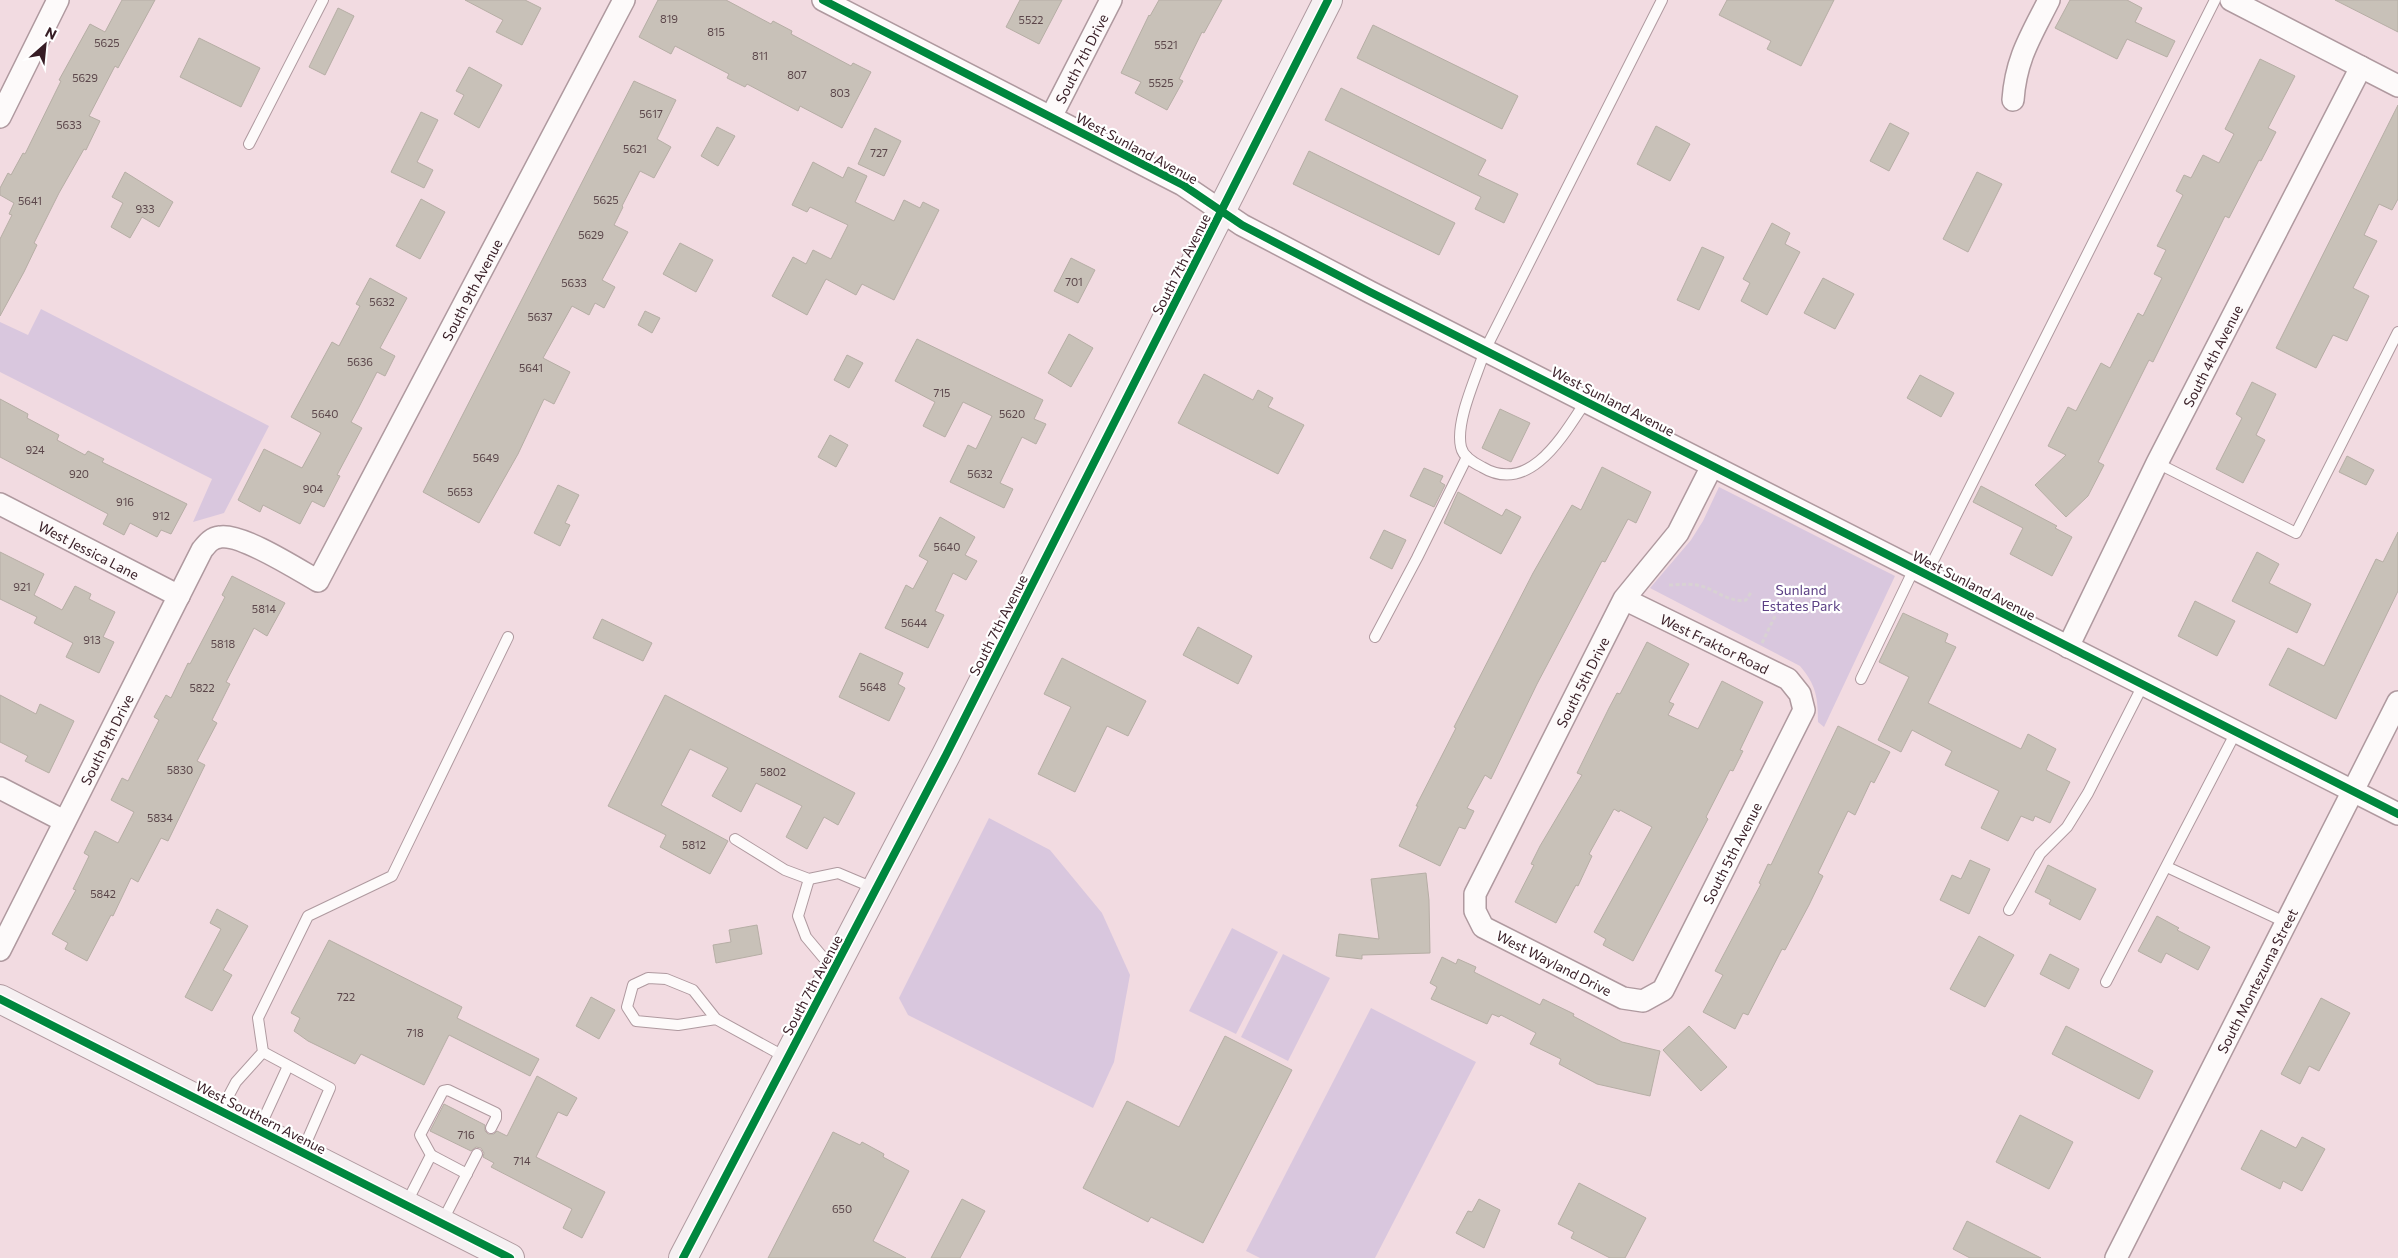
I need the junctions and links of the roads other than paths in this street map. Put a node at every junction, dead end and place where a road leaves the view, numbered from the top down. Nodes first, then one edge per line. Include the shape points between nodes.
1 (58, 0) edge
2 (322, 0) edge
3 (624, 0) edge
4 (823, 0) edge
5 (1111, 0) edge
6 (1328, 0) edge
7 (1662, 0) edge
8 (2050, 0) edge
9 (2215, 0) edge
10 (2231, 0) edge
11 (2361, 67) junction
12 (2398, 86) edge
13 (2013, 100) dead end
14 (0, 117) edge
15 (1051, 117) junction
16 (249, 144) dead end
17 (1221, 211) junction
18 (2398, 332) edge
19 (1485, 350) junction
20 (1586, 401) junction
21 (1467, 457) junction
22 (2157, 463) junction
23 (1712, 466) junction
24 (0, 504) edge
25 (221, 536) joint
26 (1920, 572) junction
27 (178, 596) junction
28 (1624, 599) junction
29 (508, 637) dead end
30 (1375, 637) dead end
31 (2068, 647) junction
32 (1861, 679) dead end
33 (2142, 685) junction
34 (1800, 694) joint
35 (2398, 702) edge
36 (2236, 732) junction
37 (0, 788) edge
38 (2354, 792) junction
39 (2398, 814) edge
40 (64, 821) junction
41 (736, 839) dead end
42 (2167, 867) junction
43 (809, 879) junction
44 (877, 889) junction
45 (2009, 910) dead end
46 (1475, 911) joint
47 (2287, 923) junction
48 (0, 950) edge
49 (834, 970) junction
50 (2106, 982) dead end
51 (0, 999) edge
52 (1643, 1001) joint
53 (716, 1019) junction
54 (263, 1052) junction
55 (788, 1059) junction
56 (288, 1066) junction
57 (221, 1111) junction
58 (491, 1128) dead end
59 (258, 1130) junction
60 (302, 1152) junction
61 (477, 1154) dead end
62 (431, 1155) junction
63 (467, 1174) junction
64 (405, 1205) junction
65 (441, 1223) junction
66 (510, 1258) edge
67 (683, 1258) edge
68 (2116, 1258) edge

1 - 14 street
2 - 16 lane
3 - 25 street, South 9th Avenue via 318,581 243,540
4 - 15 street, West Sunland Avenue
5 - 15 street, South 7th Drive
6 - 17 main road, South 7th Avenue
7 - 19 lane
8 - 13 street via 2020,59
9 - 26 lane
10 - 11 street
11 - 12 street
11 - 22 street, South 4th Avenue
15 - 17 street, West Sunland Avenue via 1183,185
17 - 19 street, West Sunland Avenue
17 - 44 main road, South 7th Avenue
18 - 22 lane via 2296,533
19 - 20 street, West Sunland Avenue
19 - 21 lane via 1460,431 1461,448
20 - 21 lane via 1545,457 1528,471 1506,476 1485,469
20 - 23 street, West Sunland Avenue
21 - 30 lane
22 - 31 street, South 4th Avenue
23 - 26 street, West Sunland Avenue
23 - 28 street, South 5th Drive via 1678,533
24 - 27 street, West Jessica Lane
25 - 27 street, South 9th Drive via 208,542 202,550
26 - 31 street, West Sunland Avenue
26 - 32 lane
27 - 40 street, South 9th Drive
28 - 34 street, West Fraktor Road via 1788,679
28 - 46 street, South 5th Drive via 1475,894
29 - 54 lane via 392,876 308,916 258,1018
31 - 33 street, West Sunland Avenue
33 - 36 street, West Sunland Avenue
33 - 45 lane via 2088,793 2067,827 2040,854
34 - 52 street, South 5th Avenue via 1804,710 1663,990
35 - 38 street, South Montezuma Street
36 - 38 street, West Sunland Avenue
36 - 42 lane
37 - 40 street
38 - 39 street, West Sunland Avenue
38 - 47 street, South Montezuma Street
40 - 48 street, South 9th Drive
41 - 43 lane via 785,870
42 - 47 lane
42 - 50 lane
43 - 44 lane via 838,873
43 - 49 lane via 798,916 806,937
44 - 49 main road, South 7th Avenue
46 - 52 street, West Wayland Drive via 1483,927 1623,998
47 - 68 street, South Montezuma Street
49 - 55 main road, South 7th Avenue
51 - 57 main road, West Southern Avenue
53 - 53 lane via 693,990 666,979 648,978 633,985 627,1007 636,1021 678,1025
53 - 55 lane
54 - 56 lane
54 - 57 lane via 236,1082
55 - 67 main road, South 7th Avenue
56 - 59 lane
56 - 60 lane via 330,1088
57 - 59 main road, West Southern Avenue
58 - 62 lane via 496,1114 448,1090 443,1092 420,1135
59 - 60 main road, West Southern Avenue
60 - 64 main road, West Southern Avenue
61 - 63 lane
62 - 63 lane
62 - 64 lane
63 - 65 lane
64 - 65 main road, West Southern Avenue
65 - 66 main road, West Southern Avenue

